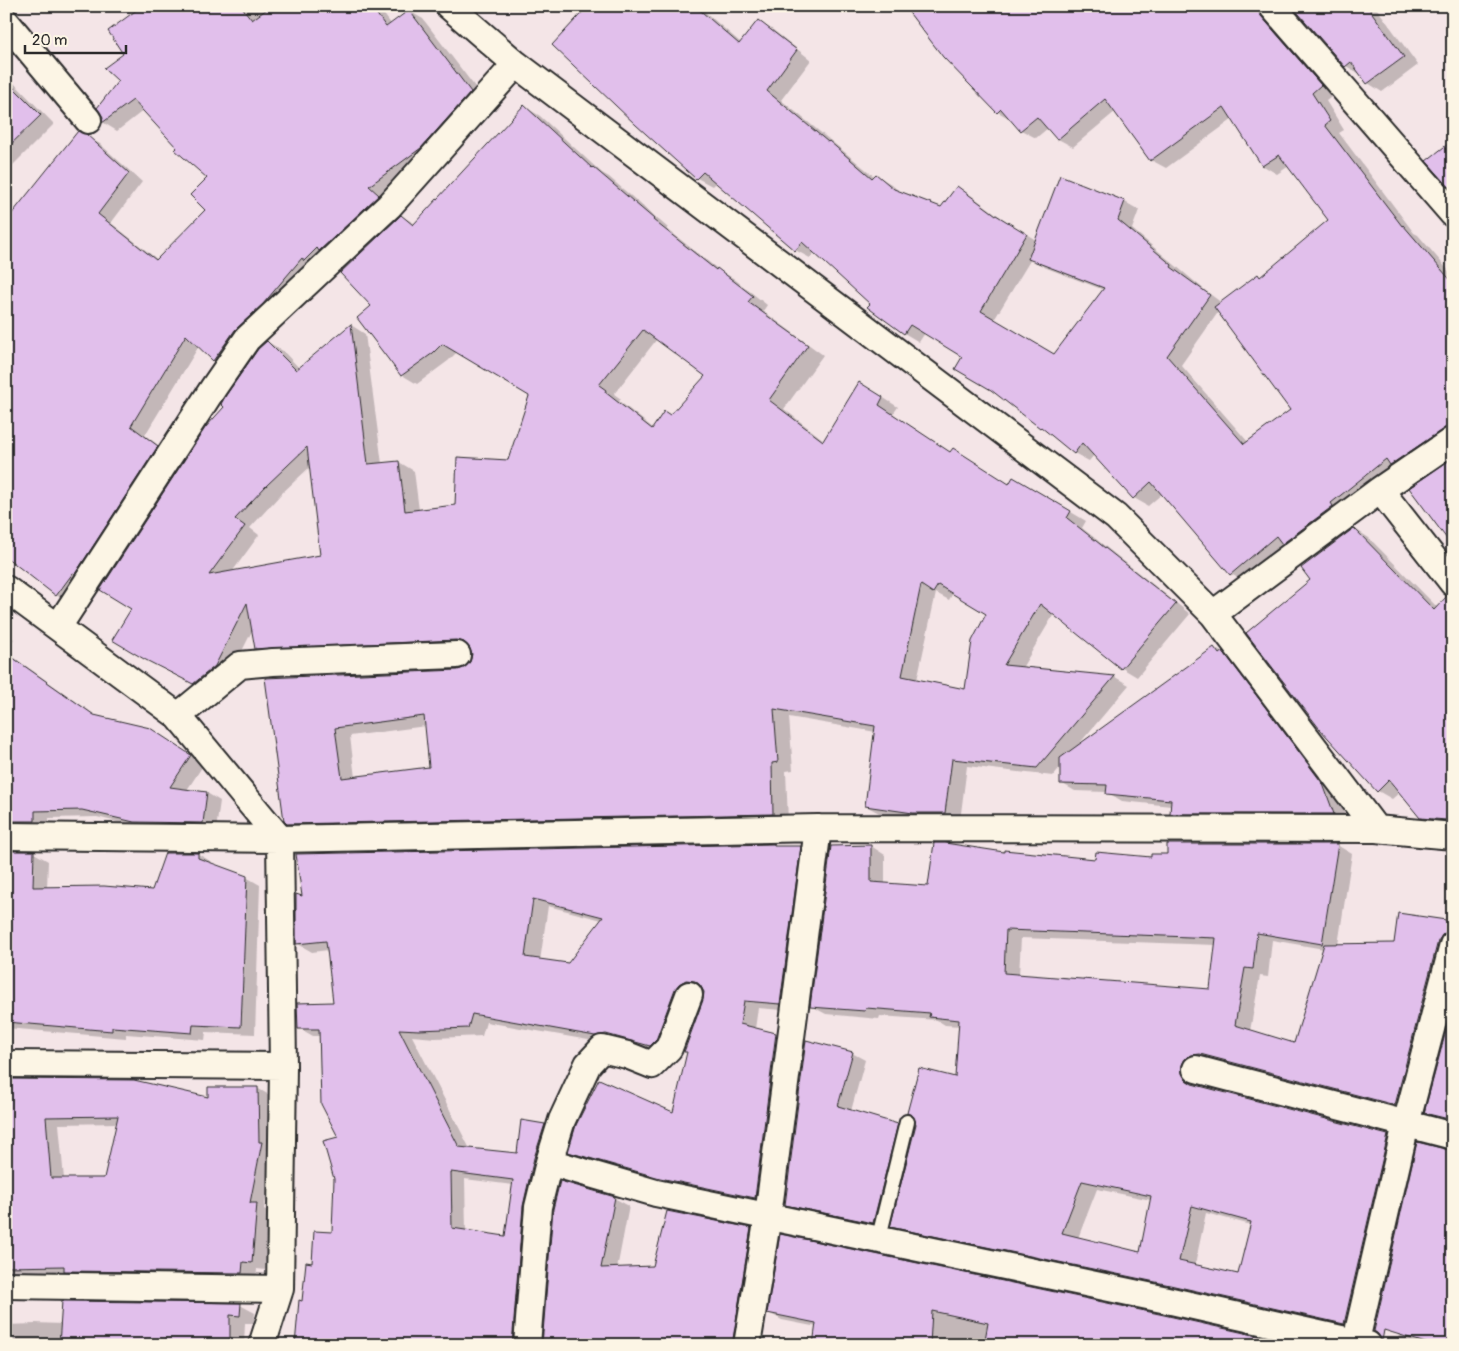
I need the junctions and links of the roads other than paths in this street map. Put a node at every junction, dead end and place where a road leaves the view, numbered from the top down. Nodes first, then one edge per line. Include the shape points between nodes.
1 (449, 6) edge
2 (1272, 6) edge
3 (6, 22) edge
4 (516, 64) junction
5 (88, 120) dead end
6 (1453, 214) edge
7 (1453, 440) edge
8 (1380, 490) junction
9 (1453, 583) edge
10 (6, 589) edge
11 (1213, 614) junction
12 (58, 628) junction
13 (457, 656) dead end
14 (178, 716) junction
15 (818, 828) junction
16 (1376, 829) junction
17 (6, 836) edge
18 (1453, 836) edge
19 (280, 840) junction
20 (1453, 945) edge
21 (689, 995) dead end
22 (6, 1064) edge
23 (283, 1066) junction
24 (1196, 1069) dead end
25 (907, 1122) dead end
26 (1406, 1124) junction
27 (1453, 1136) edge
28 (549, 1162) junction
29 (768, 1216) junction
30 (878, 1241) junction
31 (6, 1286) edge
32 (280, 1289) junction
33 (1360, 1344) edge
34 (262, 1345) edge
35 (527, 1345) edge
36 (747, 1345) edge

1 - 4 street
2 - 6 street
3 - 5 street
4 - 11 street via 1116,517
4 - 12 street via 389,206 247,339
7 - 8 street
8 - 9 street
8 - 11 street
10 - 12 street
11 - 16 street
12 - 14 street
13 - 14 street via 240,665
14 - 19 street
15 - 16 street
15 - 19 street
15 - 29 street
16 - 18 street
17 - 19 street
19 - 23 street
20 - 26 street
21 - 28 street via 669,1048 652,1065 602,1049 588,1064 562,1120
22 - 23 street
23 - 32 street
24 - 26 street
25 - 30 lane
26 - 27 street
26 - 33 street
28 - 29 street via 656,1193
28 - 35 street via 538,1207
29 - 30 street
29 - 36 street
30 - 33 street via 1167,1300
31 - 32 street
32 - 34 street

